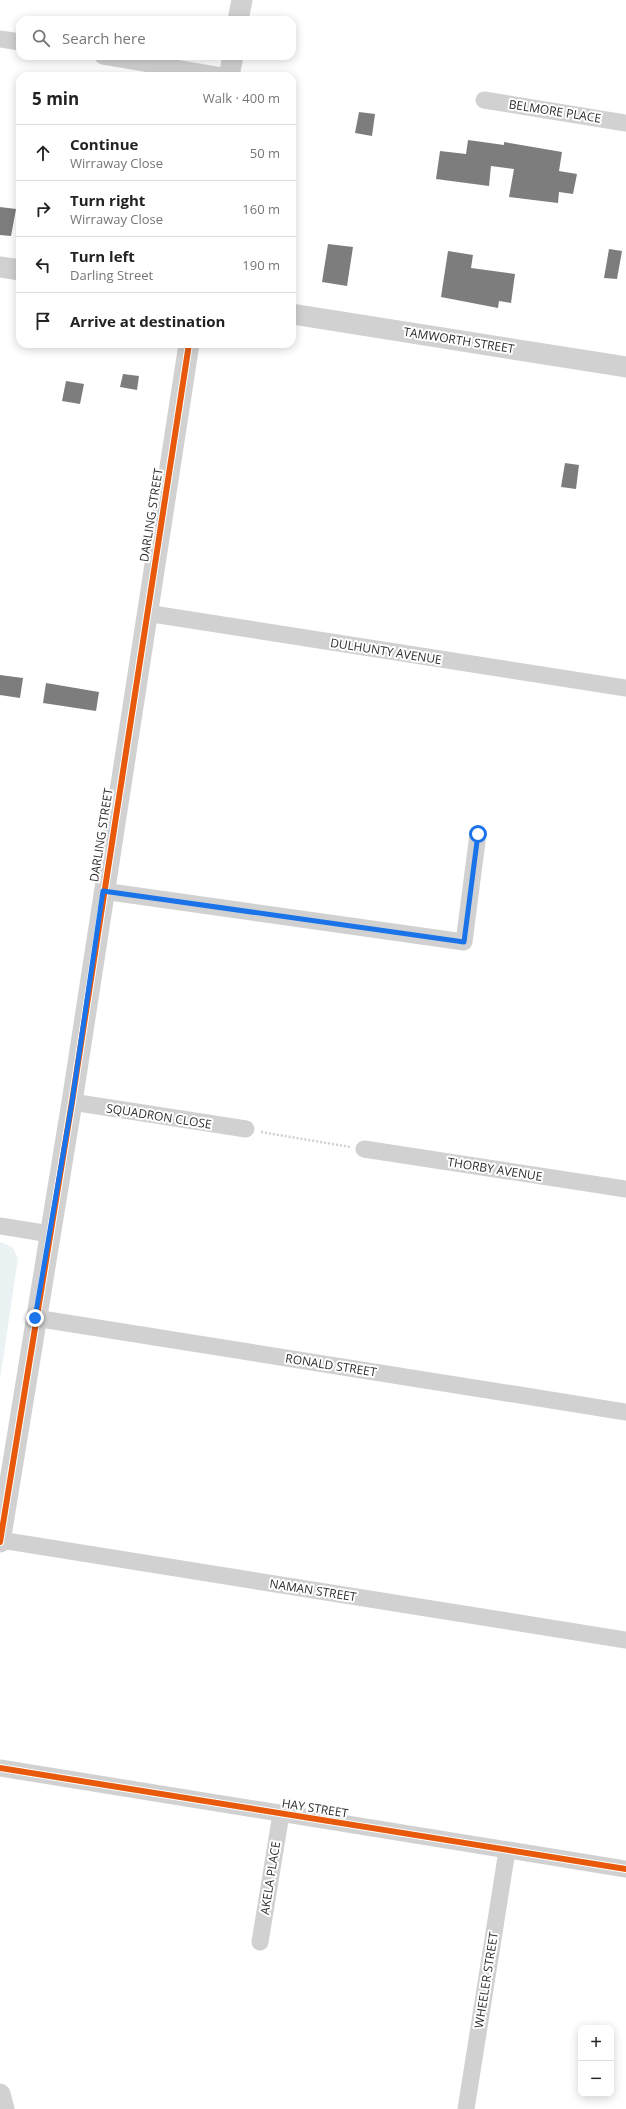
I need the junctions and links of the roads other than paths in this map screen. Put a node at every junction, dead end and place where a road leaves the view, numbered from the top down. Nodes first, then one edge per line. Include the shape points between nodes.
1 (242, 0) edge
2 (239, 16) edge
3 (0, 39) edge
4 (16, 41) edge
5 (127, 60) edge
6 (232, 60) edge
7 (198, 72) edge
8 (230, 72) edge
9 (484, 100) dead end
10 (626, 122) edge
11 (0, 267) edge
12 (16, 269) edge
13 (296, 315) edge
14 (188, 348) edge
15 (626, 367) edge
16 (146, 613) junction
17 (626, 688) edge
18 (478, 834) dead end
19 (103, 891) junction
20 (72, 1102) junction
21 (246, 1130) road end
22 (364, 1149) road end
23 (626, 1189) edge
24 (0, 1226) edge
25 (50, 1234) junction
26 (35, 1318) junction
27 (626, 1412) edge
28 (0, 1541) edge
29 (626, 1640) edge
30 (0, 1768) edge
31 (281, 1814) junction
32 (507, 1851) junction
33 (626, 1869) edge
34 (260, 1942) dead end
35 (0, 2094) edge
36 (4, 2109) edge
37 (466, 2109) edge

1 - 2 street
3 - 4 street
5 - 7 street
6 - 8 street
9 - 10 street, BELMORE PLACE
11 - 12 street
13 - 15 street, TAMWORTH STREET
14 - 16 street, DARLING STREET
16 - 17 street, DULHUNTY AVENUE
16 - 19 street, DARLING STREET
18 - 19 street via 464,942
19 - 20 street, DARLING STREET
20 - 21 street, SQUADRON CLOSE
20 - 25 street, DARLING STREET
22 - 23 street, THORBY AVENUE
24 - 25 street
25 - 26 street, DARLING STREET
26 - 27 street, RONALD STREET
26 - 28 street, DARLING STREET
28 - 29 street, NAMAN STREET
30 - 31 street, HAY STREET
31 - 32 street, HAY STREET
31 - 34 street, AKELA PLACE
32 - 33 street, HAY STREET
32 - 37 street, WHEELER STREET
35 - 36 street

